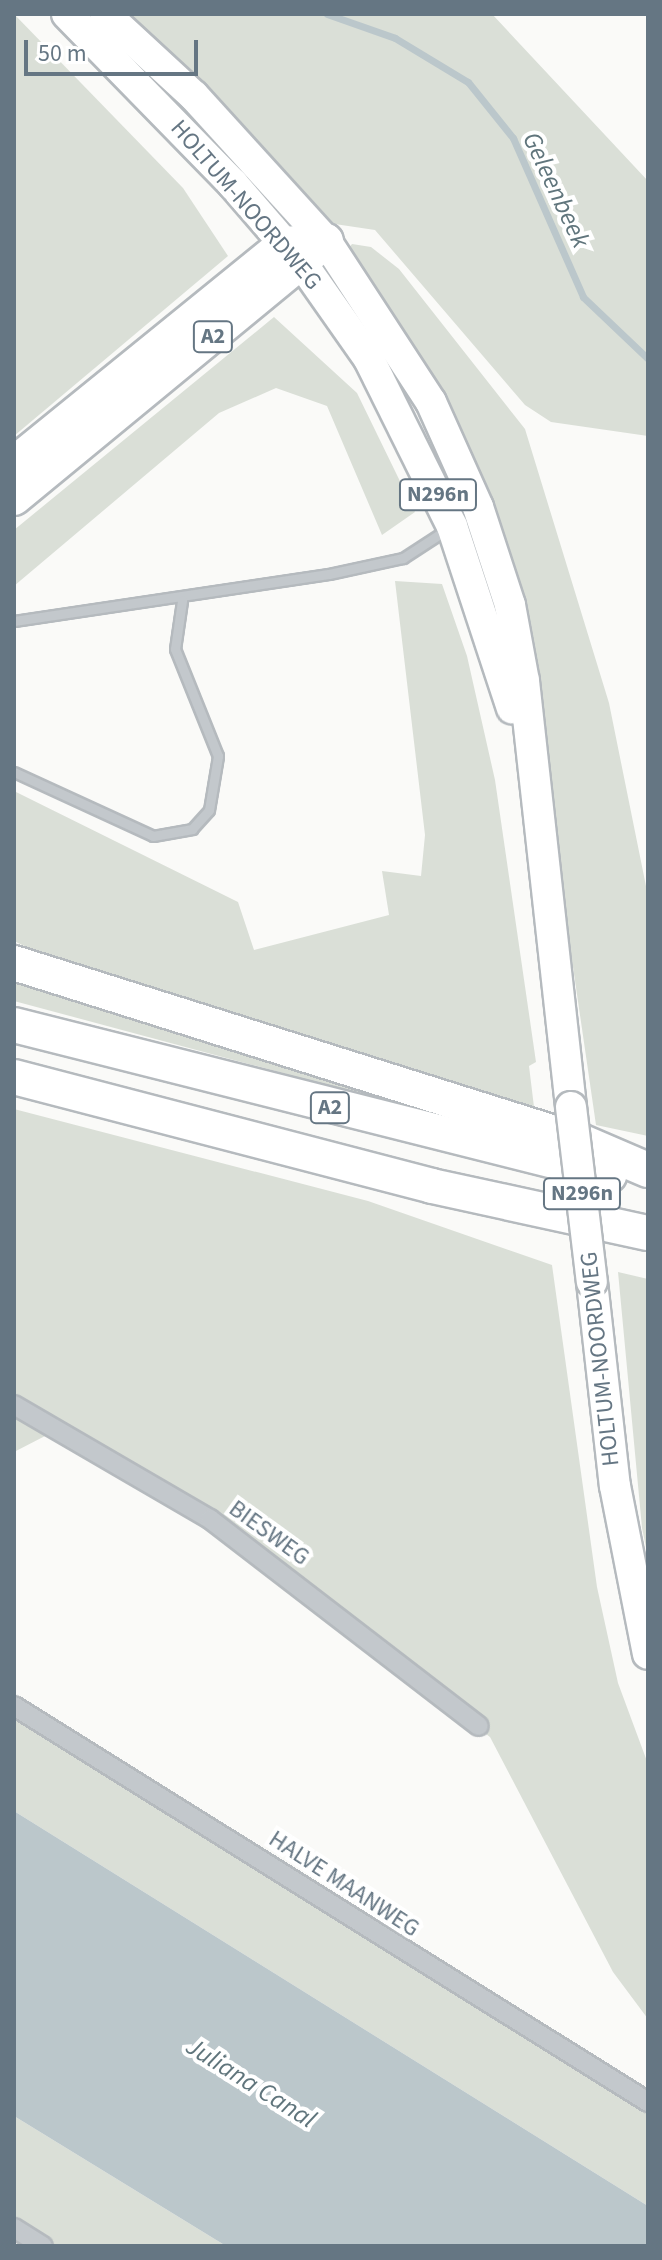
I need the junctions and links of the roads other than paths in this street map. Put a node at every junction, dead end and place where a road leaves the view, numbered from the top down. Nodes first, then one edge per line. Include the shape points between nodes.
1 (67, 14) edge
2 (105, 14) edge
3 (305, 250) junction
4 (14, 464) edge
5 (14, 498) edge
6 (465, 516) junction
7 (182, 601) junction
8 (14, 621) edge
9 (14, 772) edge
10 (14, 963) edge
11 (14, 1025) edge
12 (14, 1077) edge
13 (648, 1170) edge
14 (648, 1185) edge
15 (648, 1233) edge
16 (14, 1405) edge
17 (648, 1654) edge
18 (14, 1706) edge
19 (479, 1726) dead end
20 (648, 2102) edge
21 (14, 2228) edge
22 (43, 2246) edge

1 - 3 main road, HOLTUM-NOORDWEG / N296n
2 - 3 main road, HOLTUM-NOORDWEG / N296n via 194,96
3 - 4 highway, A2
3 - 5 highway, A2
3 - 6 main road, HOLTUM-NOORDWEG / N296n via 431,402
6 - 7 lane via 403,558
6 - 17 main road, HOLTUM-NOORDWEG / N296n, bridge via 510,605 615,1486
7 - 8 lane
7 - 9 lane via 175,649 218,756 209,810 192,829 153,836
10 - 13 highway, A2 via 580,1141
11 - 14 highway, A2
12 - 15 highway, A2 via 432,1186
16 - 19 street, BIESWEG via 210,1519
18 - 20 street, HALVE MAANWEG
21 - 22 street

